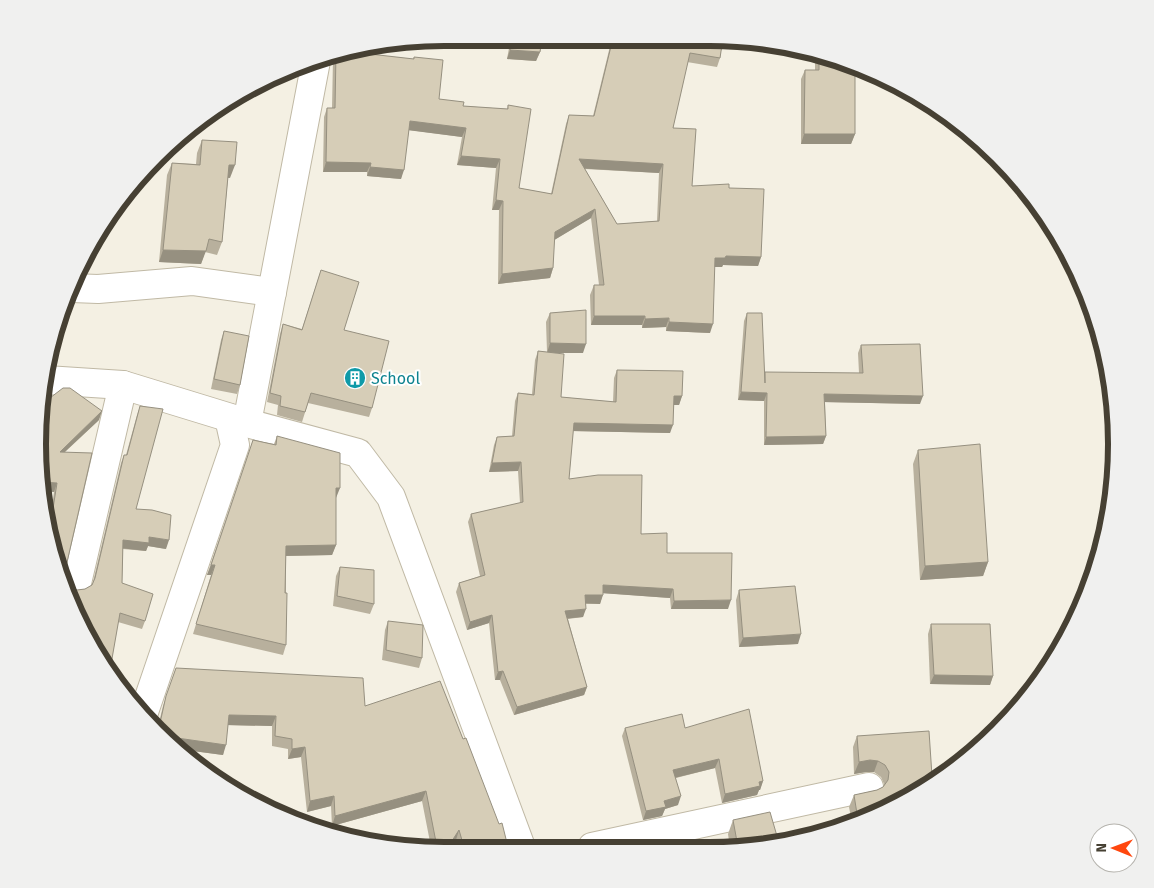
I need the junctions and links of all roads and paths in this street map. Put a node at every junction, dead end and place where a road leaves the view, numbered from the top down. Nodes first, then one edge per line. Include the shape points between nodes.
1 (315, 68) edge
2 (79, 288) edge
3 (272, 292) junction
4 (52, 380) edge
5 (123, 386) junction
6 (238, 420) junction
7 (78, 583) dead end
8 (146, 707) edge
9 (869, 786) dead end
10 (519, 842) edge
11 (615, 842) edge

1 - 3 street
2 - 3 street via 192,281
3 - 6 street
4 - 5 street
5 - 6 street
5 - 7 street
6 - 8 street via 235,445
6 - 10 street via 358,453 391,497
9 - 11 street

